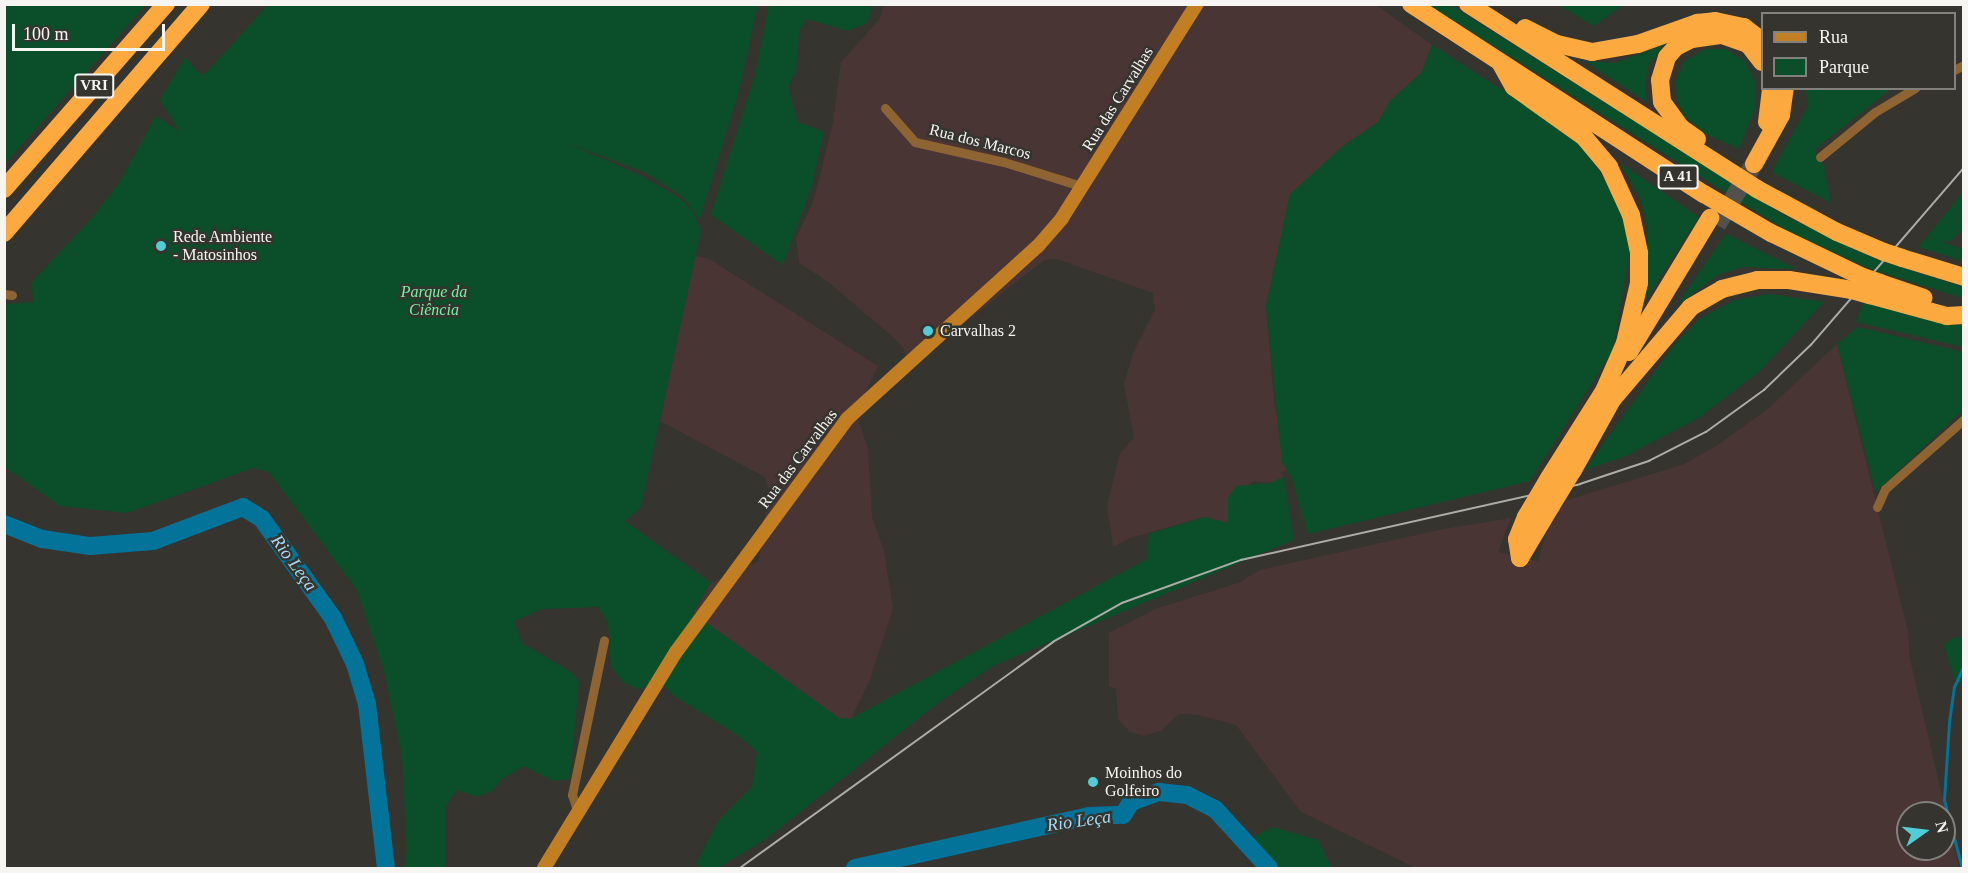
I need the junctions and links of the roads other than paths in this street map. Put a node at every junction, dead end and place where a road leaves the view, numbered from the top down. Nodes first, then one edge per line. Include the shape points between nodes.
1 (166, 4) edge
2 (201, 4) edge
3 (1197, 4) edge
4 (1411, 4) edge
5 (1468, 4) edge
6 (1489, 18) junction
7 (1761, 40) edge
8 (1761, 61) edge
9 (1500, 63) junction
10 (1771, 90) edge
11 (1785, 90) edge
12 (1912, 90) edge
13 (885, 108) dead end
14 (1820, 157) dead end
15 (1729, 172) junction
16 (1081, 186) junction
17 (4, 189) edge
18 (1714, 222) tunnel mouth
19 (4, 233) edge
20 (1964, 276) edge
21 (1866, 286) junction
22 (1964, 308) edge
23 (1964, 315) edge
24 (1608, 396) junction
25 (1964, 419) edge
26 (1877, 507) dead end
27 (604, 640) dead end
28 (578, 813) junction
29 (544, 868) edge

1 - 17 highway, VRI
2 - 19 highway, VRI
3 - 16 street, Rua das Carvalhas
4 - 9 highway, A 41
5 - 6 highway, A 41
6 - 7 highway via 1506,17 1557,44 1592,52 1638,44 1697,23 1715,21 1744,27
6 - 15 highway, A 41
8 - 15 highway via 1738,37 1706,35 1676,47 1662,69 1660,90 1668,114 1715,151
9 - 21 highway, A 41 via 1704,194
9 - 24 highway via 1514,87 1584,137 1609,167 1631,215 1639,254 1639,283
10 - 11 highway via 1768,120 1750,161 1781,115
12 - 14 street via 1875,112
13 - 16 street, Rua dos Marcos via 915,142 1004,162
15 - 20 highway, A 41 via 1812,220 1893,255
16 - 28 street, Rua das Carvalhas via 1038,246 847,419 676,652
18 - 24 highway
21 - 22 highway, A 41
21 - 23 highway via 1947,316
21 - 24 highway via 1757,280 1722,289 1691,307
24 - 24 highway, bridge via 1526,517 1517,539 1520,558 1573,470
25 - 26 street via 1885,489
27 - 28 street via 572,795
28 - 29 street, Rua das Carvalhas

